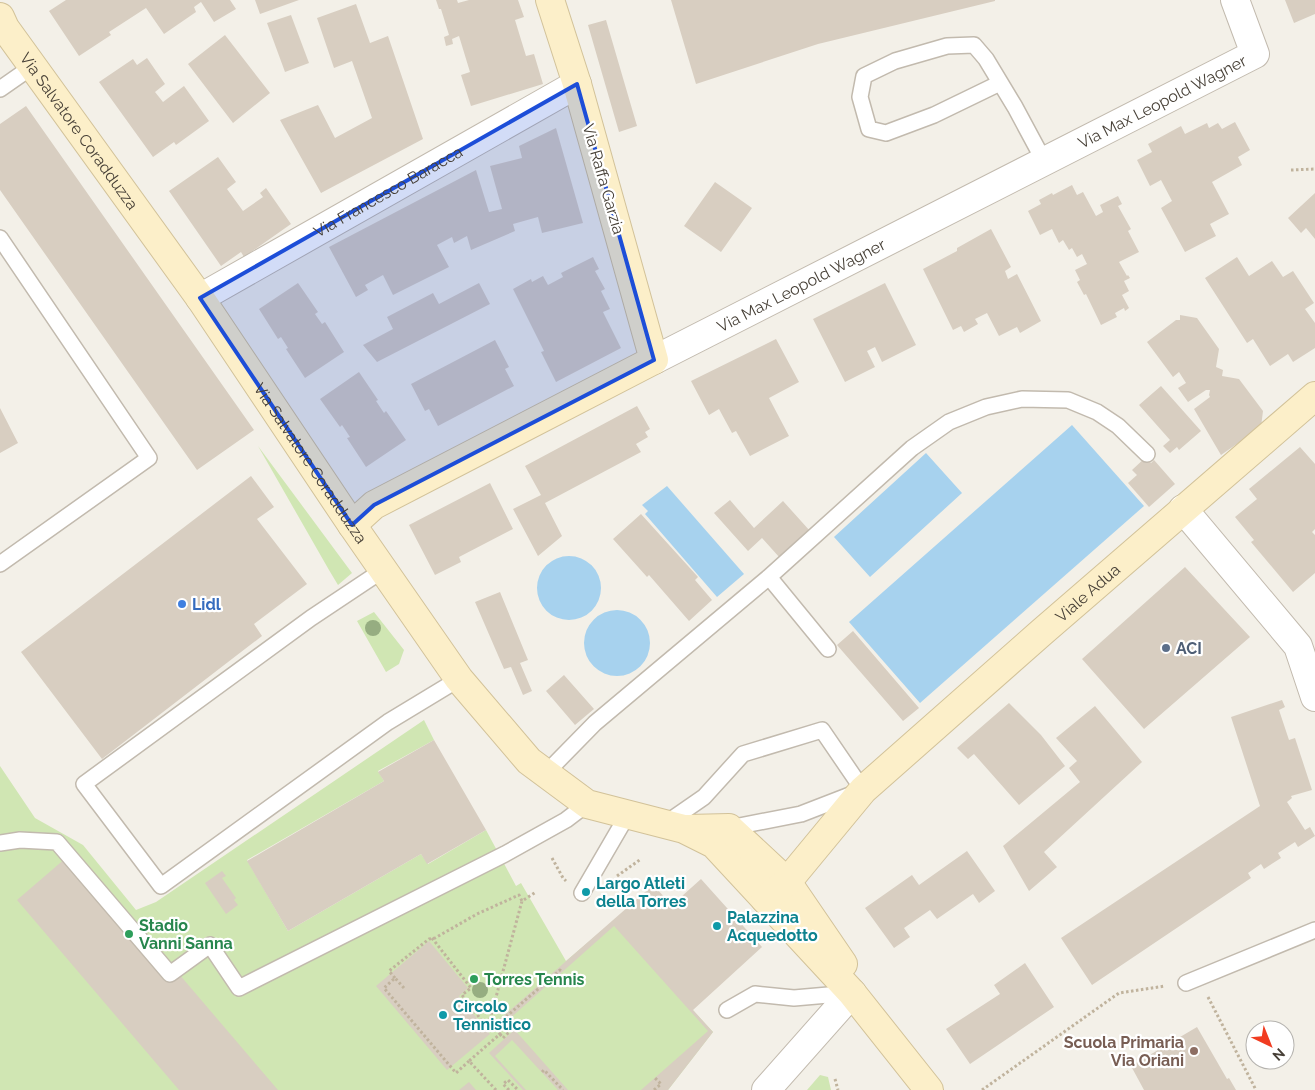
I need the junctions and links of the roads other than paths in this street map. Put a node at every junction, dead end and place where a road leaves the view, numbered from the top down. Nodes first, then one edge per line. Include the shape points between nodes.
1 (550, 0) edge
2 (1235, 0) edge
3 (0, 17) edge
4 (33, 66) junction
5 (1000, 83) junction
6 (576, 84) junction
7 (0, 89) edge
8 (1038, 150) junction
9 (0, 238) edge
10 (200, 298) junction
11 (654, 360) junction
12 (1315, 396) edge
13 (1147, 454) dead end
14 (1183, 510) junction
15 (352, 524) junction
16 (0, 564) edge
17 (384, 570) junction
18 (769, 577) junction
19 (828, 648) dead end
20 (458, 679) junction
21 (1315, 697) edge
22 (545, 774) junction
23 (862, 790) junction
24 (587, 804) junction
25 (628, 814) junction
26 (675, 826) junction
27 (729, 828) junction
28 (0, 842) edge
29 (787, 882) junction
30 (582, 893) dead end
31 (765, 899) junction
32 (1315, 930) edge
33 (1192, 981) road end
34 (852, 993) junction
35 (727, 1010) dead end
36 (766, 1090) edge
37 (929, 1090) edge

1 - 6 main road, Via Raffa Garzia
2 - 8 street, Via Max Leopold Wagner via 1255,54
3 - 4 main road, Via Salvatore Coradduzza
4 - 7 lane
4 - 10 main road, Via Salvatore Coradduzza
5 - 5 lane via 974,45 947,46 895,61 864,76 860,97 868,129 886,133
5 - 8 lane
6 - 10 street, Via Francesco Baracca
6 - 11 main road, Via Raffa Garzia
8 - 11 street, Via Max Leopold Wagner
9 - 16 lane via 149,458
10 - 15 main road, Via Salvatore Coradduzza
11 - 15 main road, Via Max Leopold Wagner via 374,505
12 - 14 main road, Viale Adua
13 - 18 lane via 1118,426 1097,412 1068,400 1022,399 986,407 949,422 912,448
14 - 21 street via 1298,646
14 - 23 main road, Viale Adua
15 - 17 main road, Via Salvatore Coradduzza
17 - 20 main road, Via Salvatore Coradduzza
17 - 20 lane via 311,618 84,784 161,886 388,722
18 - 19 lane
18 - 22 lane via 595,723
20 - 22 main road, Via Salvatore Coradduzza via 529,761
22 - 24 main road, Via Salvatore Coradduzza
23 - 26 lane via 822,730 743,754
23 - 27 lane, Viale Adua via 801,814
23 - 29 main road, Viale Adua
24 - 25 main road, Via Salvatore Coradduzza
24 - 28 lane via 566,820 505,854 239,988 210,945 170,974 57,842
25 - 26 main road, Via Salvatore Coradduzza
25 - 30 lane
26 - 27 main road, Via Salvatore Coradduzza
26 - 31 main road, Via Salvatore Coradduzza via 714,844
27 - 29 main road
29 - 31 main road, Viale Adua
29 - 34 main road via 850,973
31 - 34 main road, Via Salvatore Coradduzza
32 - 33 lane
34 - 35 lane via 794,998 755,994
34 - 36 street
34 - 37 main road, Via Salvatore Coradduzza

